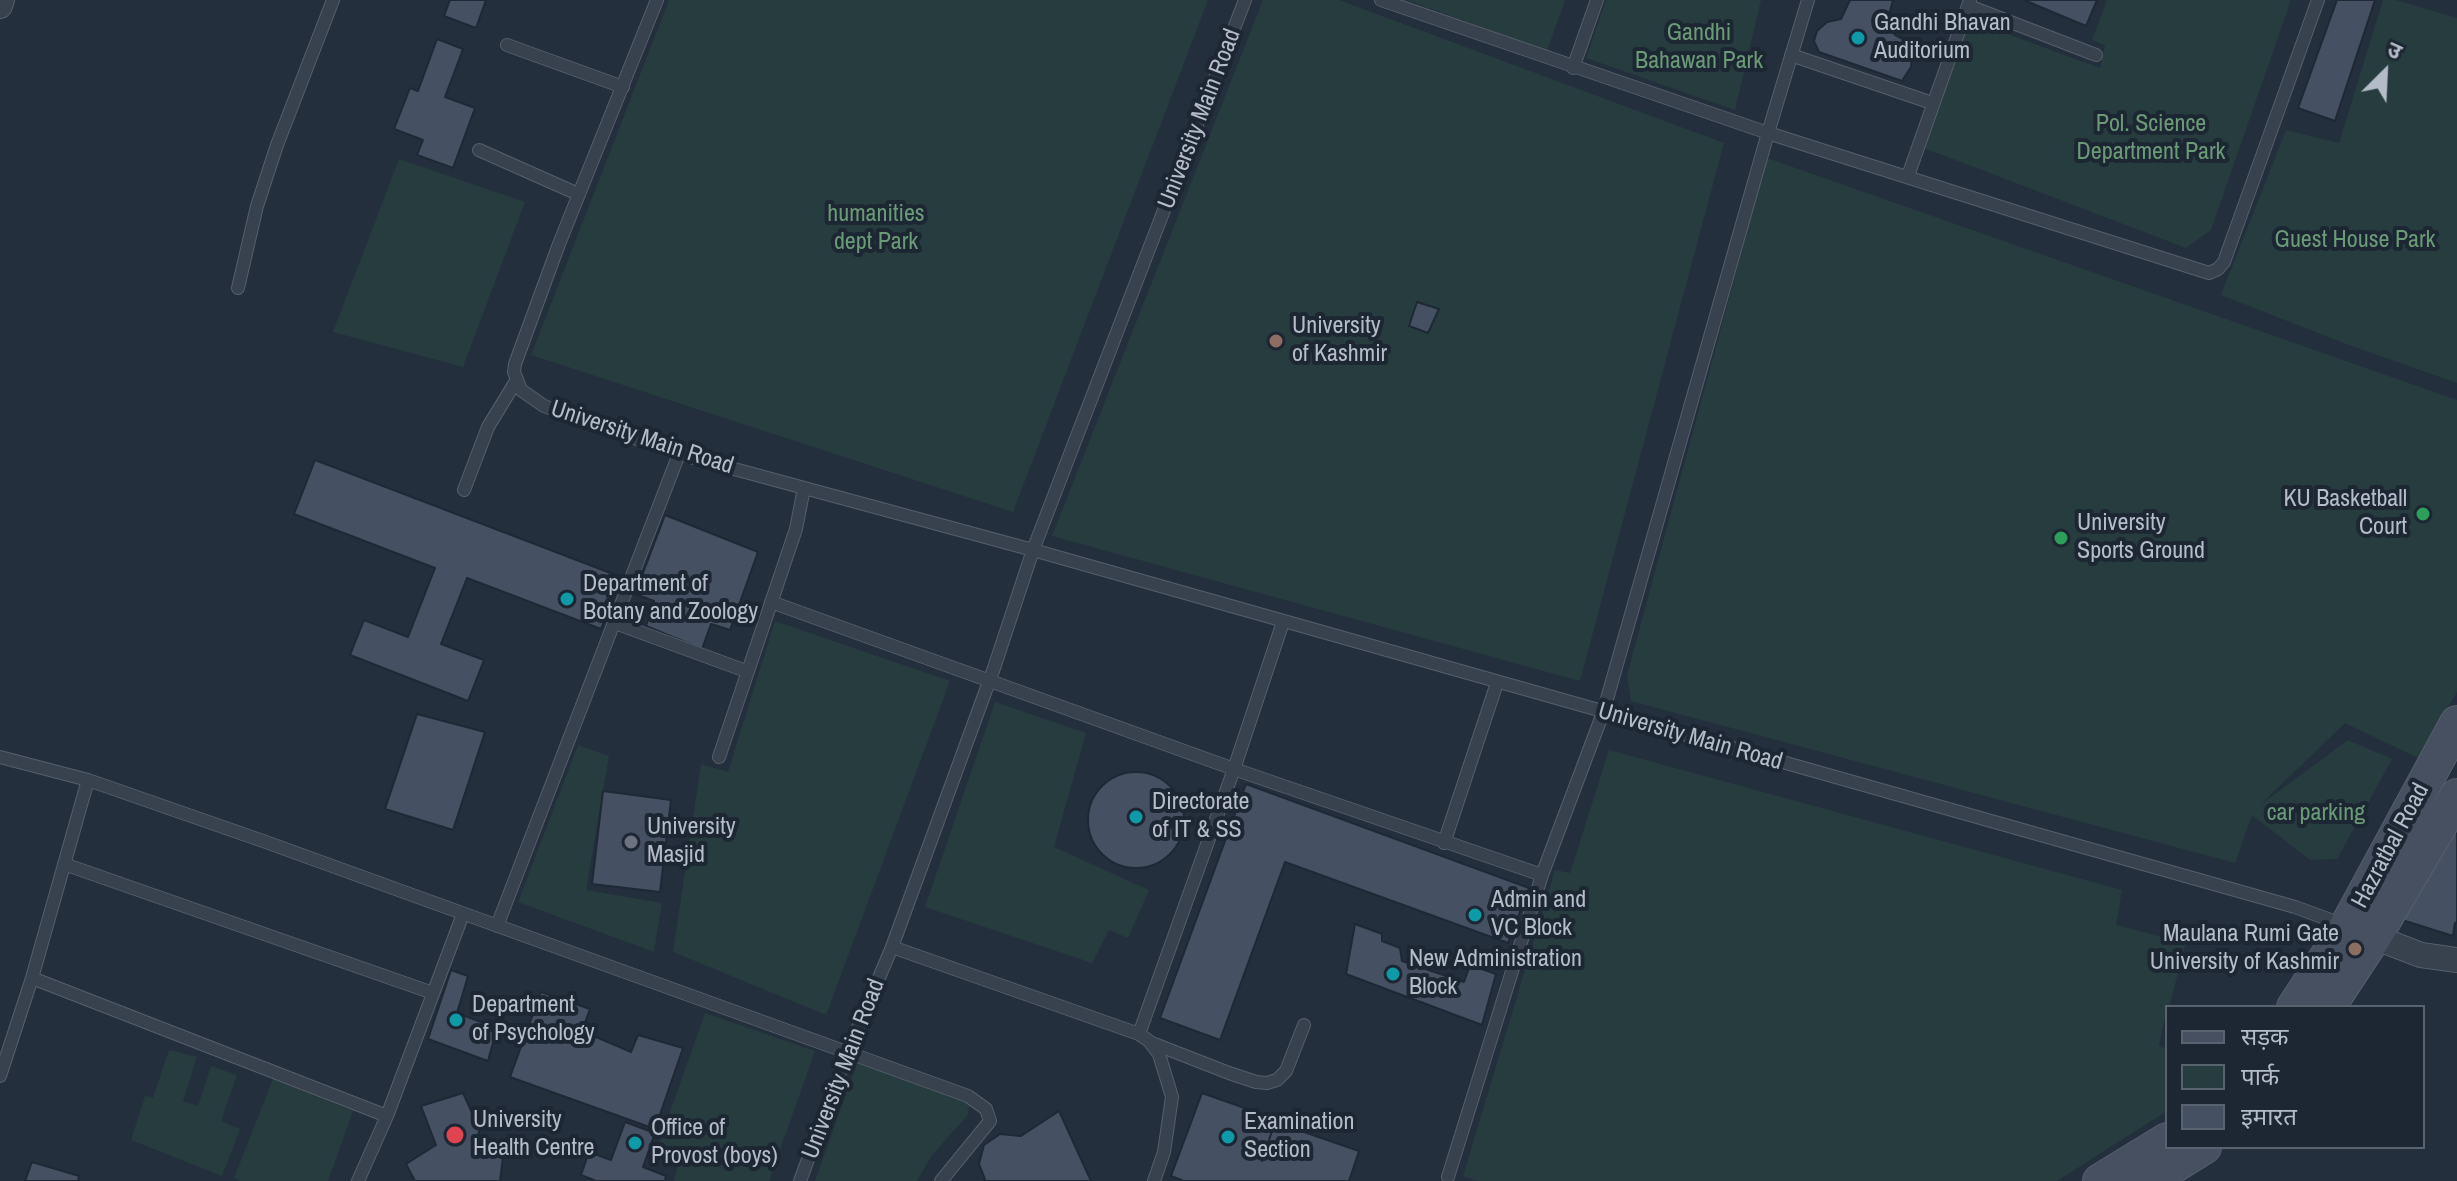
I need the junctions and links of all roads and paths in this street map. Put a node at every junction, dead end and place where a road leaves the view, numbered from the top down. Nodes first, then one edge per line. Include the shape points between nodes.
1 (2, 0) edge
2 (333, 0) edge
3 (657, 0) edge
4 (1245, 0) edge
5 (1381, 0) edge
6 (1597, 0) edge
7 (1808, 0) edge
8 (2318, 0) edge
9 (1969, 3) edge
10 (0, 6) edge
11 (507, 45) dead end
12 (1791, 55) junction
13 (2096, 55) dead end
14 (1573, 68) junction
15 (623, 87) junction
16 (1932, 103) junction
17 (1768, 133) junction
18 (479, 150) dead end
19 (1908, 176) junction
20 (578, 194) junction
21 (238, 288) dead end
22 (516, 381) junction
23 (679, 454) junction
24 (804, 488) junction
25 (464, 490) dead end
26 (1033, 550) junction
27 (771, 602) junction
28 (1283, 622) junction
29 (615, 623) junction
30 (746, 671) junction
31 (989, 680) junction
32 (1497, 683) junction
33 (1603, 713) junction
34 (2457, 723) edge
35 (0, 757) edge
36 (719, 757) dead end
37 (1234, 769) junction
38 (88, 780) junction
39 (2457, 796) edge
40 (1444, 843) junction
41 (64, 864) junction
42 (1542, 875) junction
43 (463, 914) junction
44 (497, 926) junction
45 (2361, 932) junction
46 (892, 947) junction
47 (2457, 960) edge
48 (32, 978) junction
49 (433, 993) junction
50 (2296, 1005) edge
51 (2329, 1005) edge
52 (1304, 1025) dead end
53 (1144, 1038) junction
54 (848, 1051) junction
55 (0, 1076) edge
56 (387, 1116) junction
57 (2165, 1141) edge
58 (2201, 1149) edge
59 (1448, 1177) dead end
60 (358, 1181) edge
61 (800, 1181) edge
62 (941, 1181) edge
63 (1154, 1181) edge
64 (2100, 1181) edge
65 (2149, 1181) edge

1 - 10 street
2 - 21 lane via 277,145
3 - 15 lane
4 - 26 lane, University Main Road
5 - 14 lane
6 - 14 lane
7 - 12 lane
8 - 19 lane via 2224,262 2209,273
9 - 13 lane
9 - 16 lane
11 - 15 lane
12 - 16 lane
12 - 17 lane
14 - 17 lane
15 - 20 lane
16 - 19 lane
17 - 19 lane
17 - 33 lane
18 - 20 lane
20 - 22 lane via 515,364
22 - 23 lane, University Main Road via 544,406
22 - 25 lane via 488,427
23 - 24 lane, University Main Road
23 - 29 lane
24 - 26 lane, University Main Road
24 - 27 lane
26 - 28 lane, University Main Road
26 - 31 lane, University Main Road
27 - 30 lane
27 - 31 lane
28 - 32 lane, University Main Road
28 - 37 lane
29 - 30 lane
29 - 44 lane
30 - 36 lane
31 - 37 lane
31 - 46 lane, University Main Road
32 - 33 lane, University Main Road
32 - 40 lane
33 - 42 lane
33 - 45 lane, University Main Road via 2280,903
34 - 45 main road, Hazratbal Road
35 - 38 lane
37 - 40 lane
37 - 53 lane
38 - 41 lane
38 - 43 lane
39 - 45 main road, Hazratbal Road
40 - 42 lane
41 - 48 lane
41 - 49 lane
42 - 59 lane
43 - 44 lane
43 - 49 lane
44 - 54 lane
45 - 47 street via 2421,955
45 - 50 main road, Hazratbal Road
45 - 51 main road, Hazratbal Road
46 - 53 lane
46 - 54 lane, University Main Road
48 - 55 lane
48 - 56 lane
49 - 56 lane
52 - 53 lane via 1286,1071 1267,1083
53 - 63 lane via 1159,1054 1172,1097
54 - 61 lane, University Main Road
54 - 62 lane via 968,1096 986,1109 987,1126
56 - 60 lane
57 - 64 main road
58 - 65 main road

